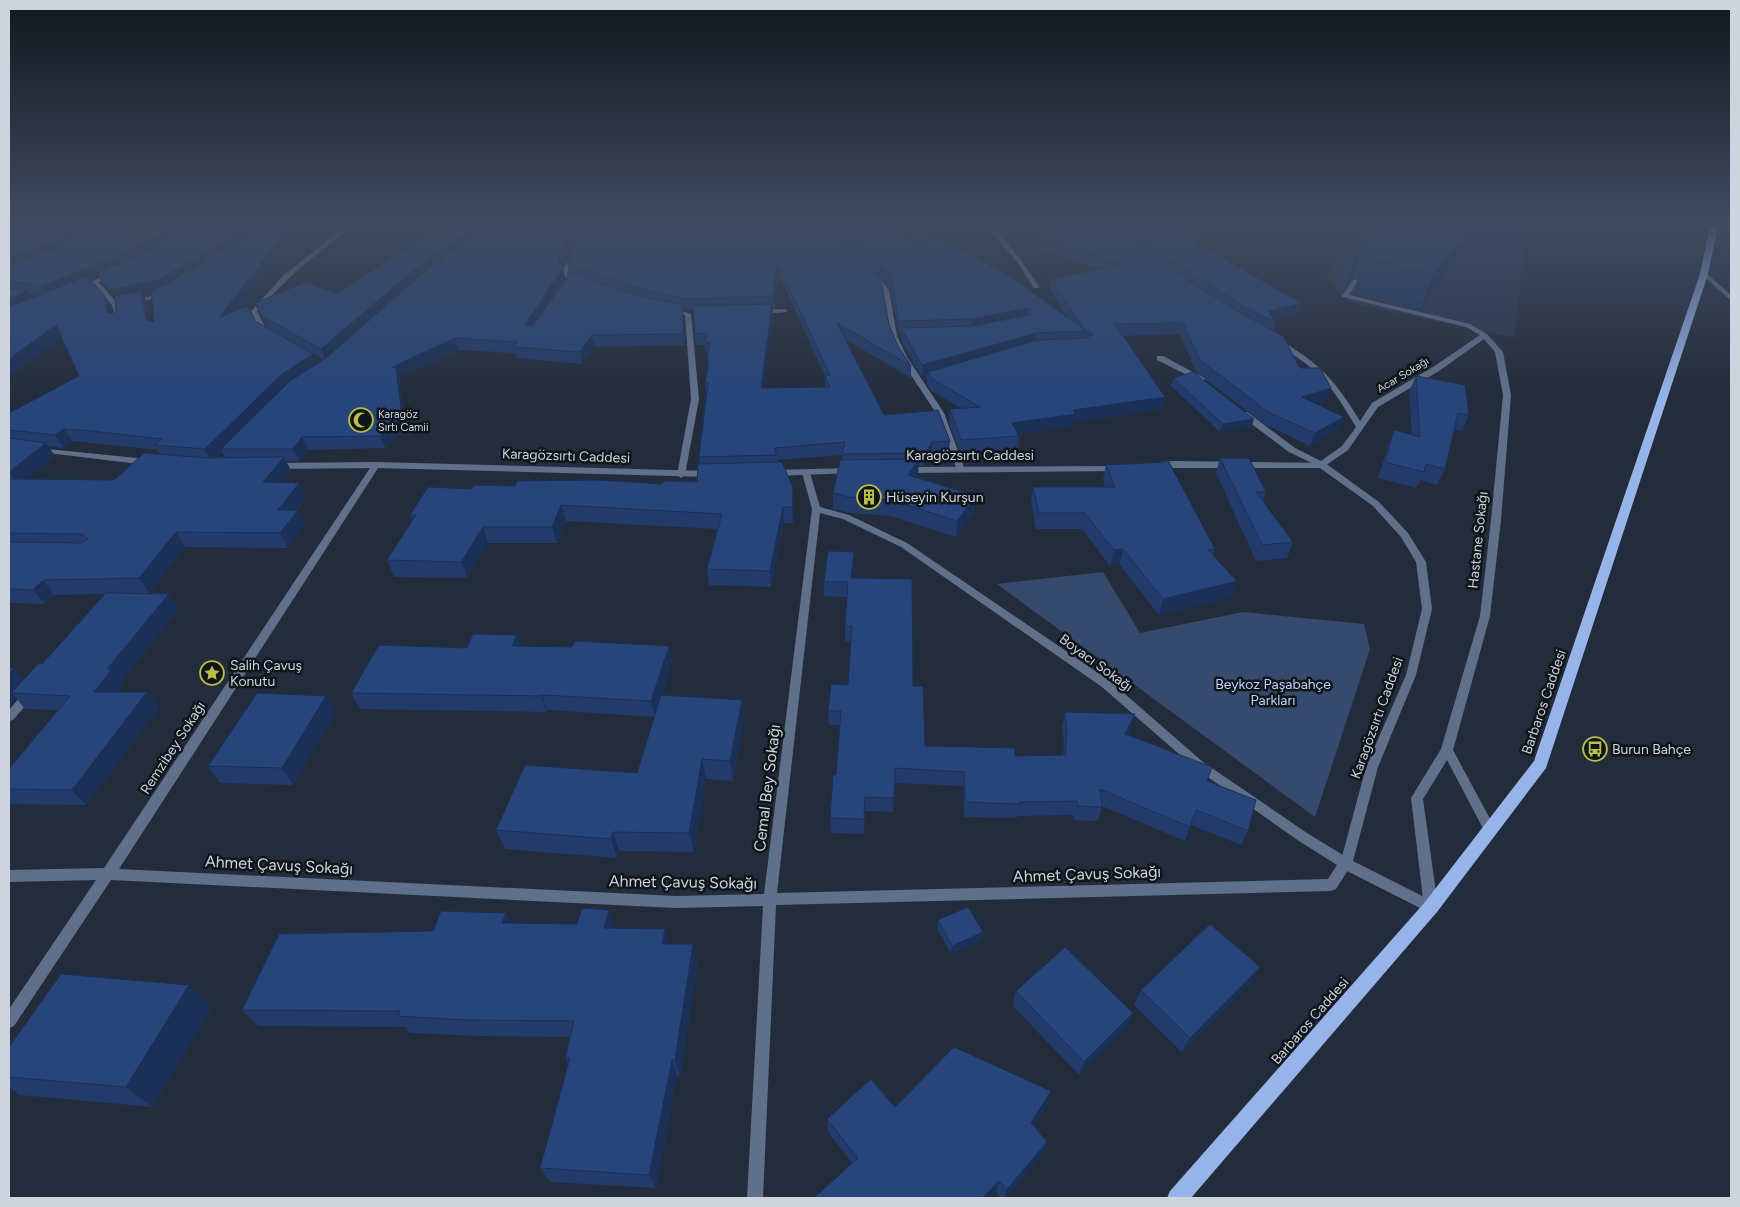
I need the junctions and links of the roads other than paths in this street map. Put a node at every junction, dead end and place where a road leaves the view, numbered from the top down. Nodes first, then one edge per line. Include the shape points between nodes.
1 (95, 282) joint
2 (280, 282) edge
3 (568, 282) edge
4 (580, 282) edge
5 (880, 282) edge
6 (1033, 282) edge
7 (1354, 282) edge
8 (1701, 282) edge
9 (1713, 282) edge
10 (588, 285) edge
11 (565, 287) edge
12 (1036, 287) dead end
13 (71, 291) edge
14 (170, 293) edge
15 (1731, 298) edge
16 (152, 299) junction
17 (115, 305) junction
18 (153, 307) edge
19 (660, 307) edge
20 (784, 311) dead end
21 (748, 312) edge
22 (698, 313) edge
23 (688, 314) junction
24 (118, 322) edge
25 (904, 335) edge
26 (1485, 335) junction
27 (894, 336) junction
28 (279, 339) edge
29 (1274, 340) edge
30 (1160, 358) dead end
31 (928, 380) edge
32 (919, 382) junction
33 (1207, 383) edge
34 (1237, 408) edge
35 (1360, 427) junction
36 (33, 449) edge
37 (156, 463) edge
38 (376, 465) junction
39 (1322, 465) junction
40 (264, 466) edge
41 (1146, 466) edge
42 (1126, 468) edge
43 (899, 470) edge
44 (961, 470) junction
45 (862, 471) edge
46 (806, 473) junction
47 (681, 474) junction
48 (720, 474) edge
49 (768, 474) edge
50 (816, 509) junction
51 (35, 688) edge
52 (9, 717) edge
53 (1446, 750) junction
54 (1490, 830) junction
55 (1346, 864) junction
56 (108, 874) junction
57 (9, 876) edge
58 (770, 900) junction
59 (1431, 907) junction
60 (9, 1021) edge
61 (755, 1198) edge
62 (1177, 1198) edge

1 - 13 street
1 - 17 street
2 - 28 street via 254,311 263,330
3 - 11 street
4 - 10 street
5 - 27 street via 886,290
6 - 12 street
7 - 26 street via 1345,296 1468,325
8 - 54 main road, Barbaros Caddesi via 1541,764
9 - 15 street
14 - 16 street
16 - 17 street
16 - 18 street
17 - 24 street
19 - 23 street
20 - 21 street
22 - 23 street
23 - 47 street via 695,399
25 - 27 street
26 - 35 street, Acar Sokağı via 1375,405
26 - 53 street, Hastane Sokağı via 1499,352 1507,395 1496,520 1485,616
27 - 32 street
29 - 35 street via 1297,352 1335,387
30 - 33 street
31 - 32 street
32 - 44 street via 940,413
34 - 39 street, Karagözsırtı Caddesi via 1292,450
35 - 39 street, Acar Sokağı via 1345,448
36 - 37 street
38 - 40 street, Karagözsırtı Caddesi
38 - 47 street, Karagözsırtı Caddesi
38 - 56 street, Remzibey Sokağı
39 - 41 street
39 - 55 street, Karagözsırtı Caddesi via 1376,504 1405,535 1421,562 1428,609 1411,675 1372,767
42 - 44 street, Karagözsırtı Caddesi
43 - 44 street, Karagözsırtı Caddesi
45 - 46 street
46 - 49 street
46 - 50 street, Cemal Bey Sokağı
47 - 48 street, Karagözsırtı Caddesi
50 - 55 street, Boyacı Sokağı via 846,517 904,546 1106,684 1199,765
50 - 58 street, Cemal Bey Sokağı
51 - 52 street
53 - 54 street
53 - 59 street, Hastane Sokağı via 1417,798
54 - 59 main road, Barbaros Caddesi
55 - 58 street, Ahmet Çavuş Sokağı via 1331,885
55 - 59 street
56 - 57 street, Ahmet Çavuş Sokağı
56 - 58 street, Ahmet Çavuş Sokağı via 676,902
56 - 60 street, Remzibey Sokağı
58 - 61 street, Cemal Bey Sokağı
59 - 62 main road, Barbaros Caddesi

